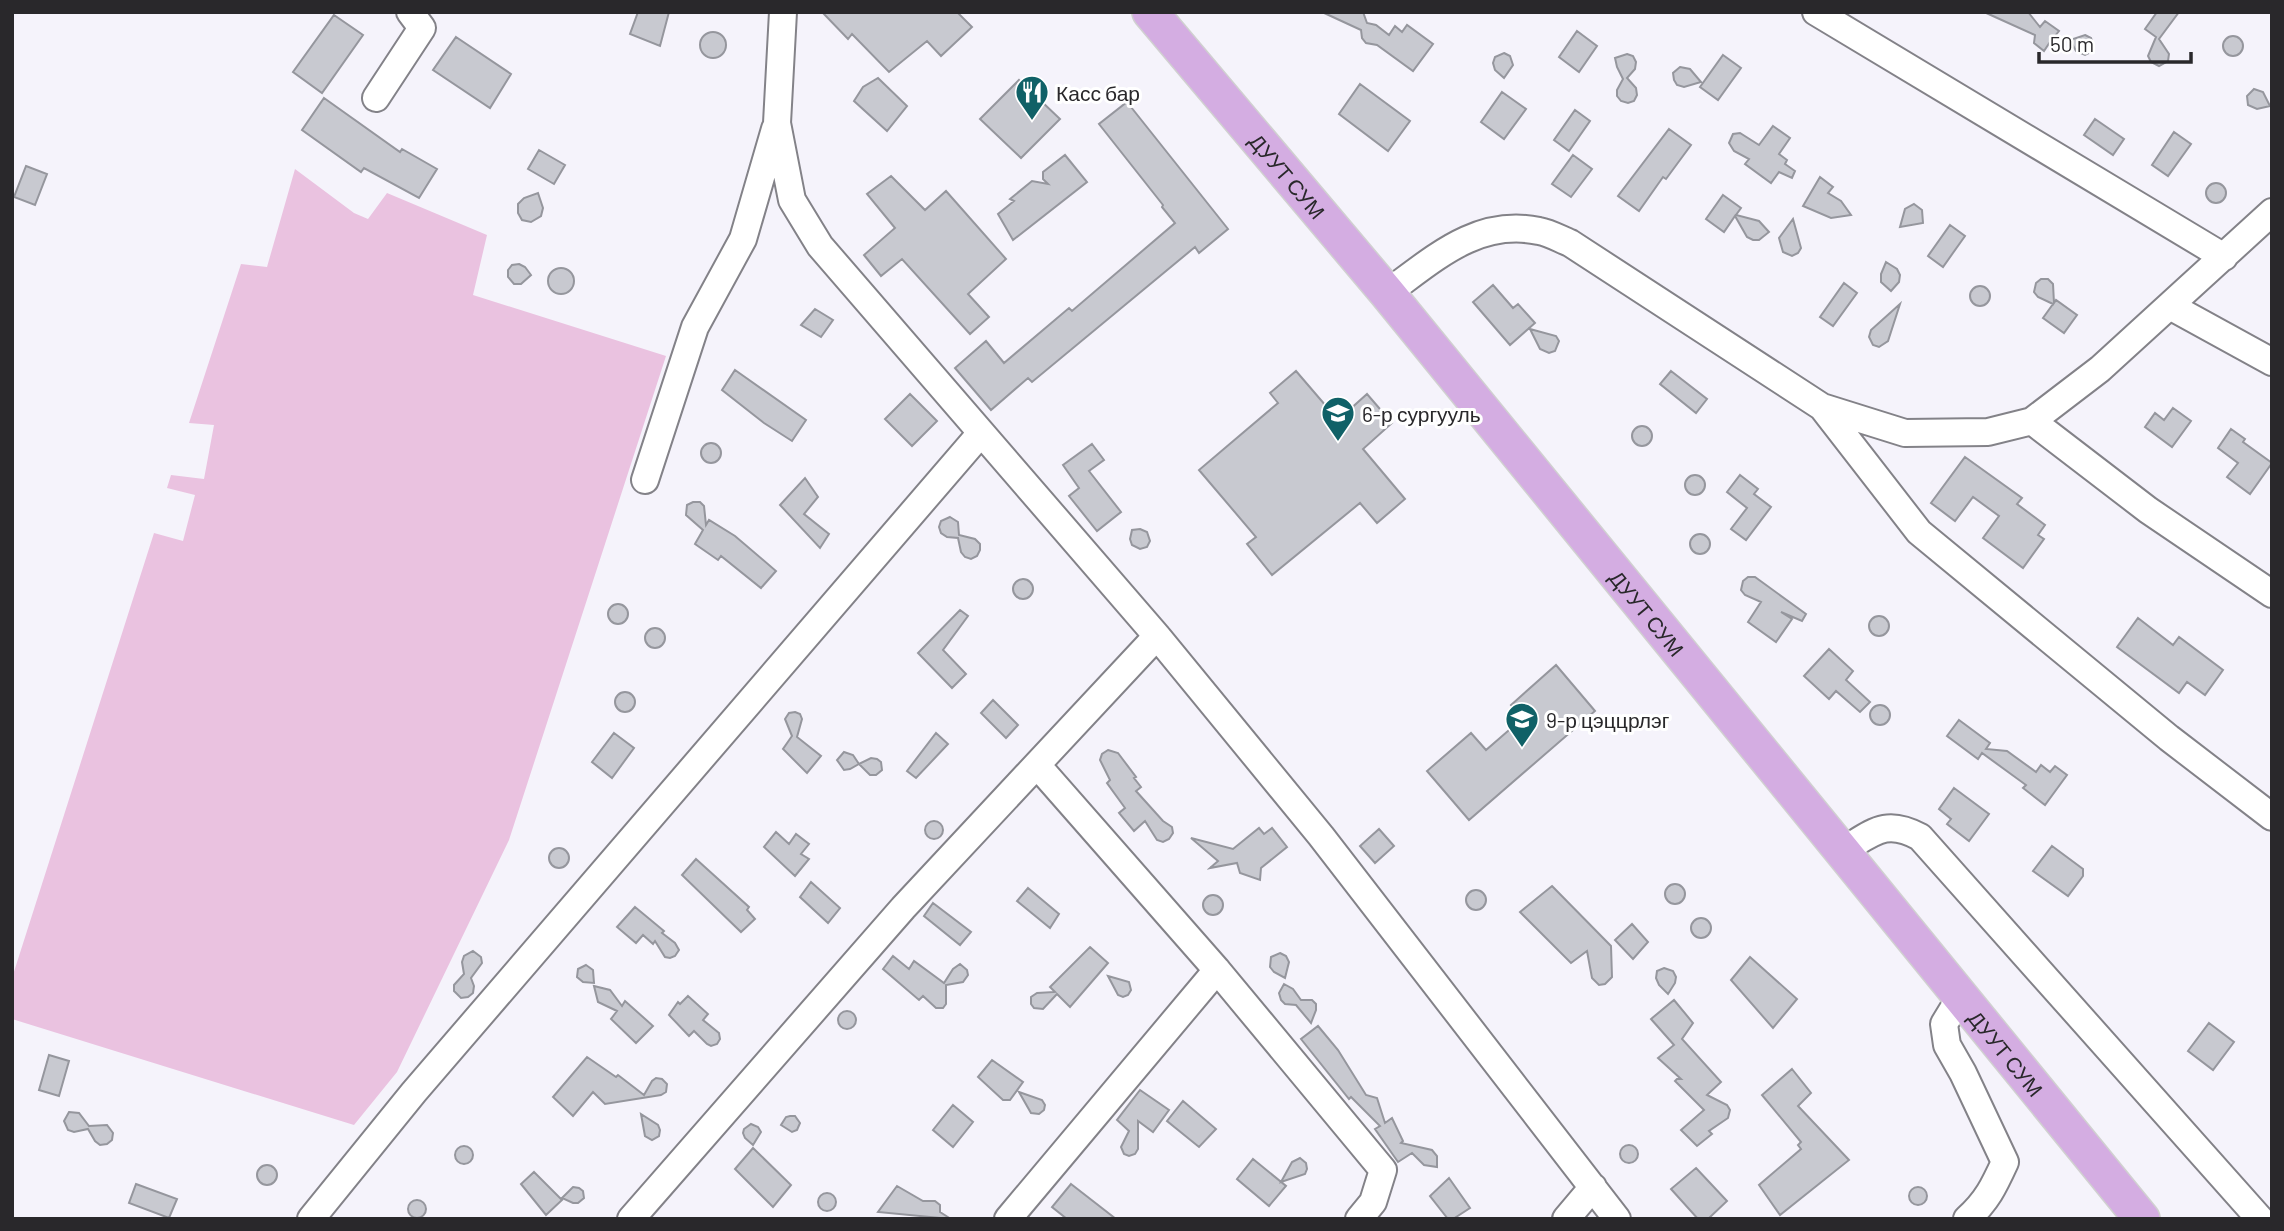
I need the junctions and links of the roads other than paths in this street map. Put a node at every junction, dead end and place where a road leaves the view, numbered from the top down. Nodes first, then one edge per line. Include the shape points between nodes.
1 (410, 12) edge
2 (783, 12) edge
3 (1150, 12) edge
4 (1816, 12) edge
5 (376, 98) dead end
6 (777, 122) junction
7 (2272, 212) edge
8 (2224, 257) junction
9 (1387, 293) junction
10 (2169, 306) junction
11 (2272, 362) edge
12 (1822, 407) junction
13 (2032, 422) junction
14 (981, 433) junction
15 (645, 480) dead end
16 (2272, 594) edge
17 (1157, 636) junction
18 (1037, 765) junction
19 (2272, 817) edge
20 (1842, 851) junction
21 (1217, 970) junction
22 (1961, 996) junction
23 (1592, 1187) junction
24 (312, 1219) edge
25 (631, 1219) edge
26 (1008, 1219) edge
27 (1359, 1219) edge
28 (1566, 1219) edge
29 (1617, 1219) edge
30 (1966, 1219) edge
31 (2142, 1219) edge
32 (2260, 1219) edge

1 - 5 street via 422,28
2 - 6 street
3 - 9 main road, ДУУТ СУМ
4 - 8 street
6 - 14 street via 792,200 820,246
6 - 15 street via 743,239 695,327
7 - 8 street
8 - 10 street
9 - 12 street via 1476,234 1504,229 1539,231 1570,243
9 - 20 main road, ДУУТ СУМ
10 - 11 street
10 - 13 street
12 - 13 street via 1905,433 1988,432
12 - 19 street via 1919,532
13 - 16 street via 2148,510
14 - 17 street
14 - 24 street via 414,1092
17 - 18 street
17 - 23 street via 1321,836
18 - 21 street
18 - 25 street via 903,908
20 - 22 main road, ДУУТ СУМ
20 - 32 street via 1880,828 1903,828 1920,837
21 - 26 street
21 - 27 street via 1384,1170 1373,1202
22 - 30 street via 1944,1024 1947,1045 2005,1162 1983,1204
22 - 31 main road, ДУУТ СУМ
23 - 28 street
23 - 29 street

